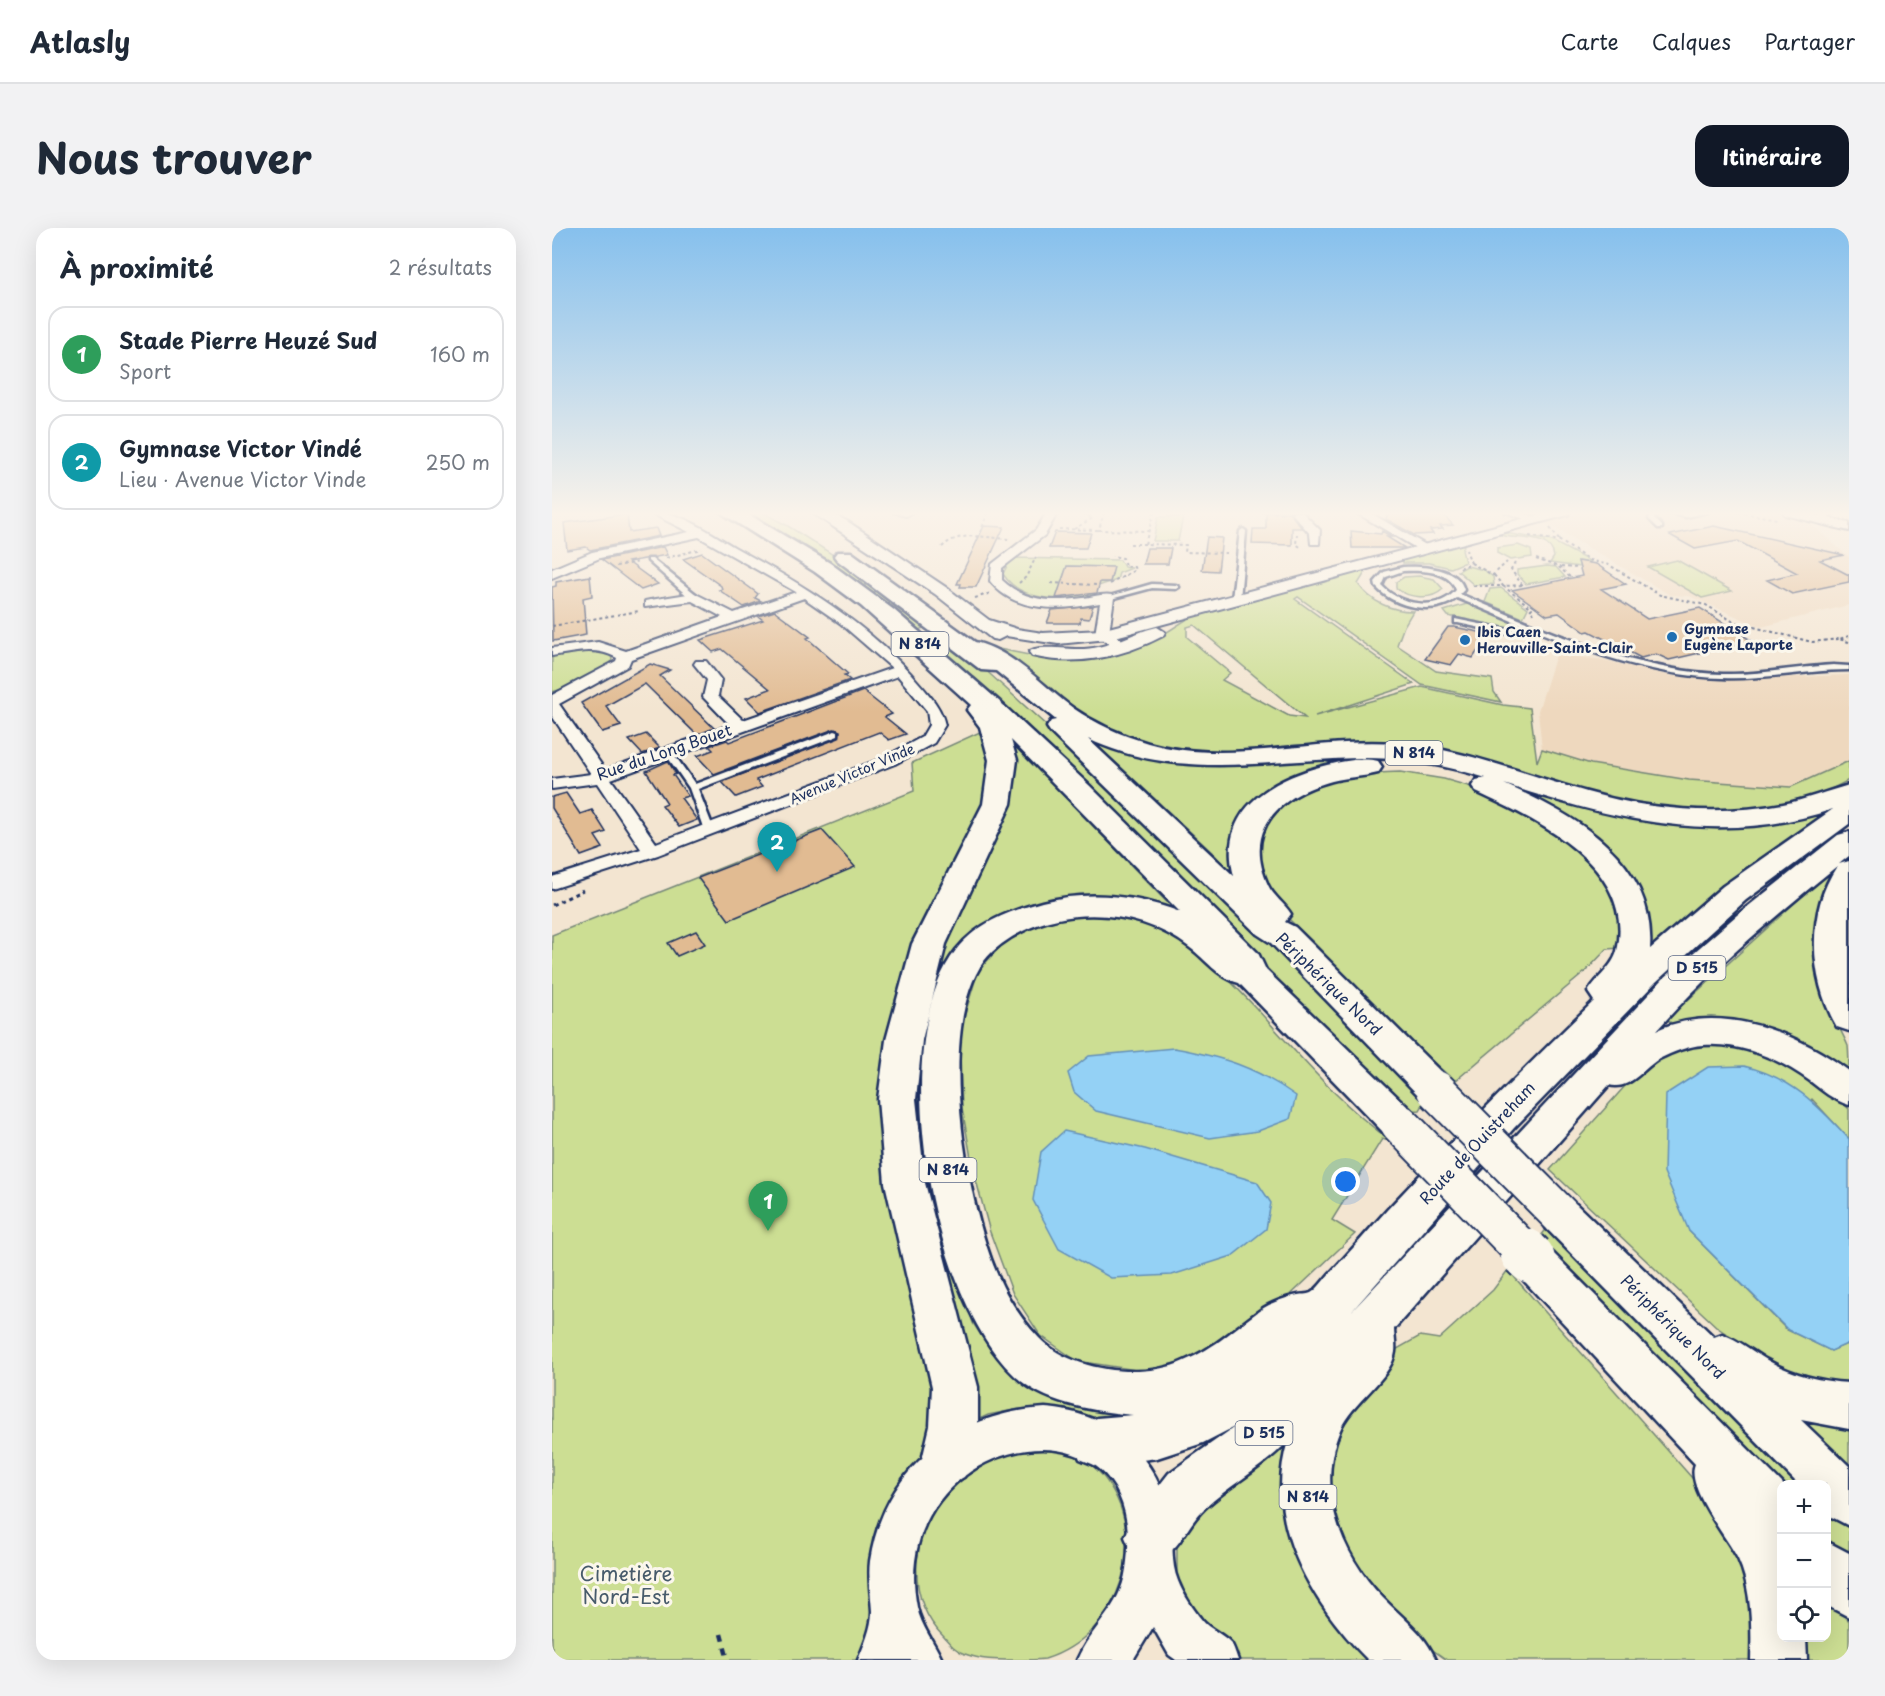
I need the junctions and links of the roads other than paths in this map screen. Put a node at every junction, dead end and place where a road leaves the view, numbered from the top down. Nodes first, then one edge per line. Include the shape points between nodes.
1 (672, 579) edge
2 (781, 579) edge
3 (838, 579) edge
4 (874, 579) edge
5 (924, 579) edge
6 (996, 579) edge
7 (1238, 579) edge
8 (1311, 579) edge
9 (1380, 579) edge
10 (1451, 579) edge
11 (1176, 587) dead end
12 (805, 593) junction
13 (1102, 594) junction
14 (1458, 595) junction
15 (694, 597) junction
16 (1236, 599) junction
17 (650, 604) road end
18 (1196, 610) junction
19 (734, 618) junction
20 (1458, 621) dead end
21 (986, 624) junction
22 (1509, 632) dead end
23 (1102, 635) junction
24 (1125, 647) junction
25 (973, 650) junction
26 (552, 652) edge
27 (625, 656) junction
28 (701, 664) dead end
29 (1849, 668) edge
30 (900, 671) junction
31 (552, 703) edge
32 (984, 704) junction
33 (740, 726) junction
34 (836, 734) dead end
35 (668, 752) junction
36 (601, 777) junction
37 (552, 784) edge
38 (693, 788) junction
39 (1849, 794) edge
40 (1849, 810) edge
41 (709, 830) junction
42 (1849, 841) edge
43 (652, 851) junction
44 (1849, 871) edge
45 (552, 883) edge
46 (1283, 935) junction
47 (1251, 975) junction
48 (1849, 1018) edge
49 (1557, 1058) junction
50 (1849, 1090) edge
51 (1561, 1112) junction
52 (1348, 1316) junction
53 (1679, 1334) junction
54 (1849, 1406) edge
55 (1098, 1442) junction
56 (1714, 1450) junction
57 (947, 1460) junction
58 (1849, 1501) edge
59 (1777, 1515) edge
60 (1150, 1552) junction
61 (1831, 1571) edge
62 (1849, 1590) edge
63 (895, 1612) junction
64 (882, 1660) edge
65 (918, 1660) edge
66 (1101, 1660) edge
67 (1214, 1660) edge
68 (1408, 1660) edge
69 (1779, 1660) edge

1 - 15 lane
2 - 12 street, Avenue Victor Vinde
3 - 32 highway, N 814 via 918,642
4 - 25 highway, Périphérique Nord / N 814
5 - 21 street
6 - 13 street via 1004,589 1048,603 1078,603
7 - 16 lane
8 - 16 street
9 - 14 lane via 1378,586 1390,597 1427,605
10 - 14 lane via 1459,585
11 - 13 lane via 1152,586
12 - 19 street
12 - 30 street, Avenue Victor Vinde via 861,633
13 - 23 street
14 - 29 lane via 1604,653 1680,671 1722,676
15 - 17 street
15 - 19 street
16 - 18 street
18 - 23 street
18 - 24 street
19 - 27 street
20 - 22 lane
21 - 23 street via 1046,639
21 - 24 street via 1015,644 1049,654 1088,654
23 - 24 street
25 - 39 highway, N 814 via 992,655 1064,714 1099,736 1152,752 1209,759 1340,750 1428,754 1467,762 1576,798 1668,818 1768,817
25 - 46 highway, Périphérique Nord / N 814 via 1115,778 1268,926
26 - 27 street via 595,644
27 - 31 street via 623,663
28 - 33 street, Rue du Long Bouet via 714,680 710,697
30 - 33 street, Rue du Long Bouet
30 - 41 street, Avenue Victor Vinde via 934,710 937,725 928,740 890,761
31 - 36 street
32 - 47 highway, N 814 via 1087,800 1246,961
32 - 57 highway, N 814 via 980,710 993,726 1003,760 997,804 929,944 904,1040 897,1100 905,1183 955,1387 954,1426
33 - 35 street, Rue du Long Bouet
34 - 38 lane
35 - 36 street, Rue du Long Bouet
35 - 38 lane
36 - 37 street, Rue du Long Bouet
36 - 43 street
38 - 41 lane
40 - 49 highway, Route de Ouistreham / D 515 via 1721,904
41 - 43 street, Avenue Victor Vinde
42 - 51 highway, Route de Ouistreham / D 515 via 1675,987
43 - 45 street, Avenue Victor Vinde
44 - 48 highway via 1836,902 1831,952 1834,980
46 - 49 highway, N 814 via 1281,921 1256,892 1245,853 1246,835 1254,818 1282,792 1334,771 1388,766 1441,772 1510,796 1596,851 1620,880 1635,914 1633,953 1624,971 1565,1038
46 - 53 highway, Périphérique Nord / N 814, bridge
47 - 52 highway, N 814 via 1231,968 1219,954 1180,926 1132,910 1091,906 1055,909 1000,931 968,958 950,994 940,1077 947,1167 962,1229 984,1298 1021,1352 1050,1374 1099,1388 1146,1393 1197,1379 1247,1350 1283,1320
47 - 56 highway, N 814, bridge
49 - 52 highway, Route de Ouistreham / D 515 via 1428,1194
50 - 51 highway via 1803,1057 1774,1043 1742,1034 1688,1033 1642,1052 1603,1085
51 - 52 highway, Route de Ouistreham / D 515
52 - 55 highway, Route de Ouistreham / D 515 via 1269,1370 1214,1414 1154,1436
52 - 60 highway, Route de Ouistreham / D 515 via 1251,1445 1187,1491
52 - 68 highway, N 814 via 1372,1353 1327,1404 1311,1438 1306,1489 1323,1557 1340,1587
53 - 54 highway, N 814 via 1721,1354 1745,1373 1787,1395
53 - 58 highway, Périphérique Nord / N 814
55 - 57 main road via 1062,1429 1020,1428 975,1442
55 - 60 main road via 1132,1476 1146,1508
56 - 59 highway, N 814
56 - 69 highway via 1719,1483 1752,1533 1773,1591
57 - 63 main road via 908,1510 900,1530 892,1572
60 - 66 main road via 1144,1592 1134,1617
60 - 67 main road via 1161,1597 1186,1638
61 - 62 highway
63 - 64 main road via 889,1646
63 - 65 main road via 900,1633

